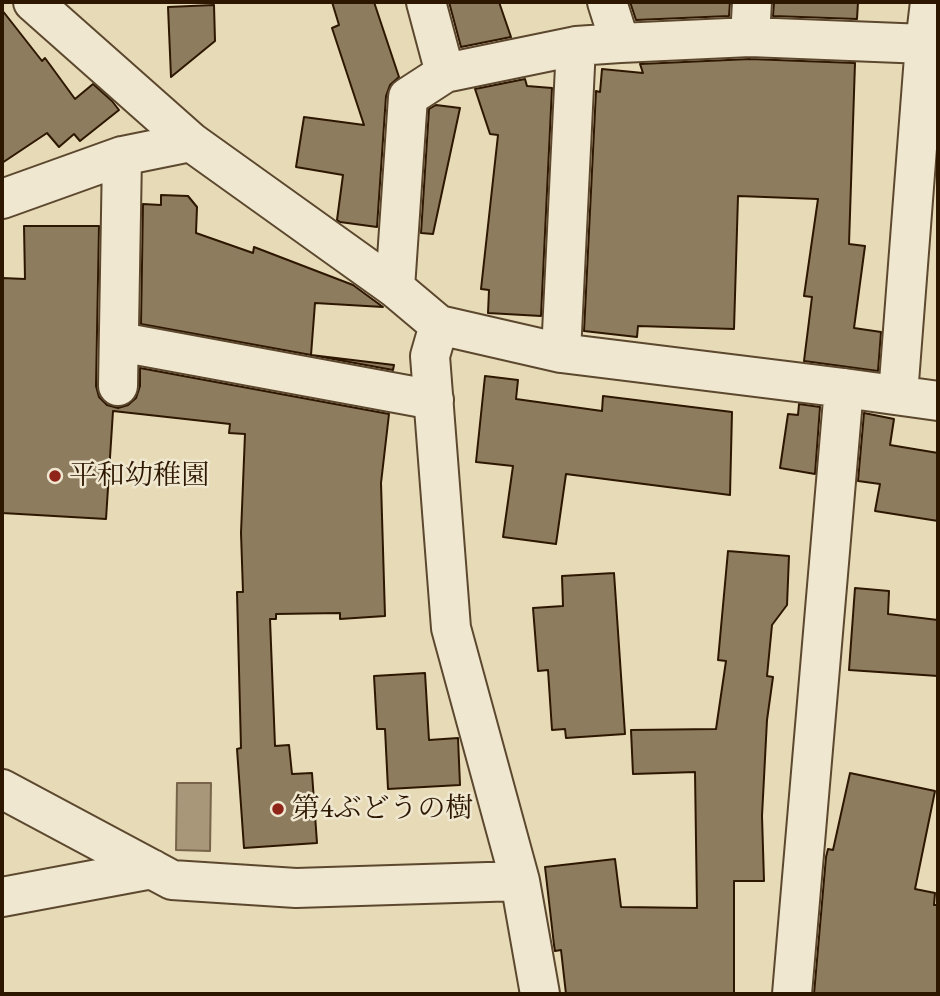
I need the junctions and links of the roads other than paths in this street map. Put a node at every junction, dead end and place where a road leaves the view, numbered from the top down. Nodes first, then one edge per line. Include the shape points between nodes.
1 (33, 2) edge
2 (426, 2) edge
3 (607, 2) edge
4 (930, 2) edge
5 (751, 19) edge
6 (620, 43) junction
7 (925, 44) junction
8 (576, 46) junction
9 (444, 73) junction
10 (191, 142) junction
11 (122, 156) junction
12 (2, 199) edge
13 (395, 288) junction
14 (439, 325) junction
15 (120, 342) junction
16 (561, 353) junction
17 (118, 386) dead end
18 (844, 388) junction
19 (898, 395) junction
20 (434, 400) junction
21 (938, 401) edge
22 (2, 789) edge
23 (152, 869) junction
24 (520, 881) junction
25 (2, 897) edge
26 (540, 994) edge
27 (792, 994) edge

1 - 10 street
2 - 9 street
3 - 6 street
4 - 7 street
5 - 6 street
5 - 7 street
6 - 8 street
7 - 19 street
8 - 9 street
8 - 16 street
9 - 13 street via 408,97
10 - 11 street
10 - 13 street
11 - 12 street
11 - 15 street
13 - 14 street
14 - 16 street
14 - 20 street via 430,356
15 - 17 street
15 - 20 street
16 - 18 street
18 - 19 street
18 - 27 street
19 - 21 street
20 - 24 street via 451,628
22 - 23 street
23 - 24 street via 172,880 296,888
23 - 25 street
24 - 26 street

